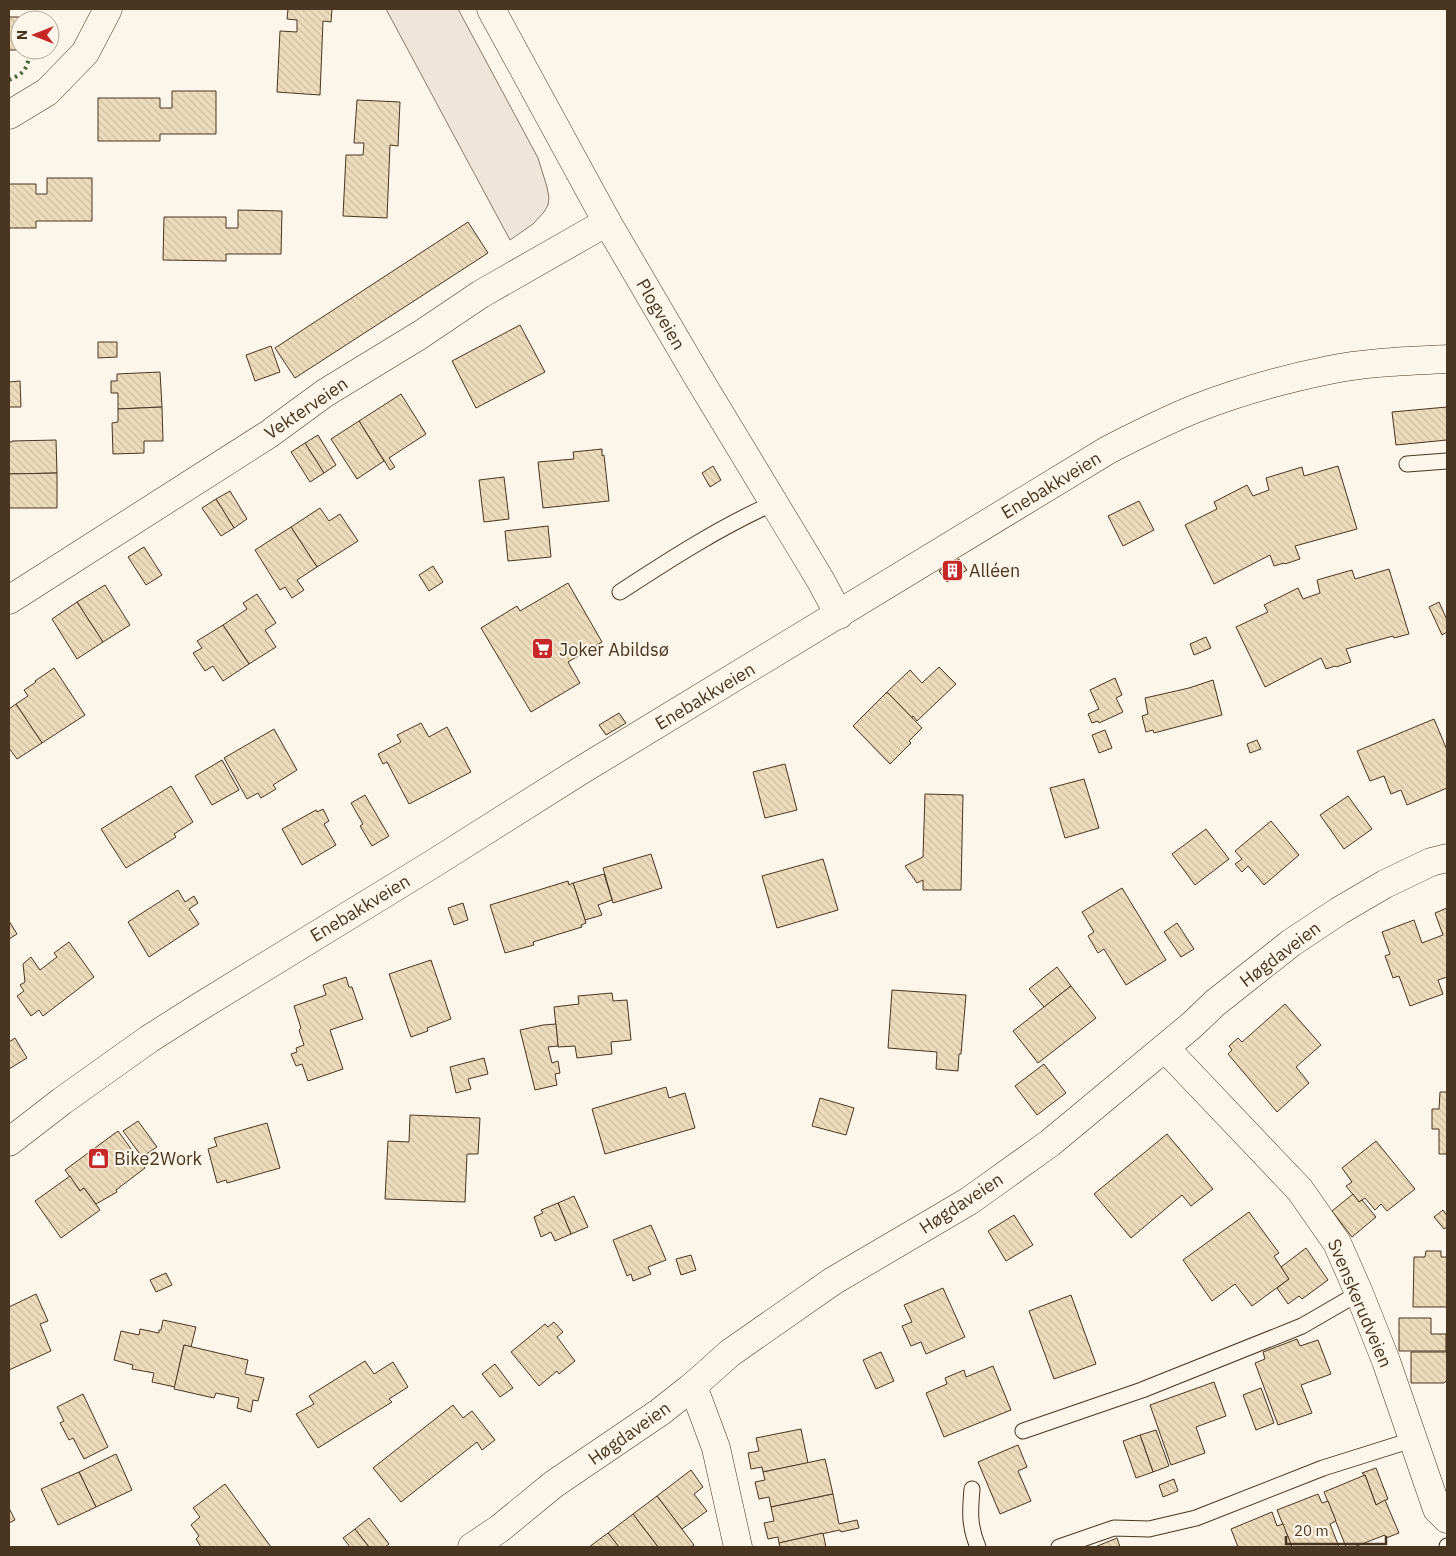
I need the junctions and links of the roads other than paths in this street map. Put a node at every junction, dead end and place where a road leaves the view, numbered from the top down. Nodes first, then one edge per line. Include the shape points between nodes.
1 (108, 9) edge
2 (491, 9) edge
3 (9, 115) edge
4 (607, 222) junction
5 (1447, 358) edge
6 (1447, 461) edge
7 (1407, 464) dead end
8 (774, 502) junction
9 (620, 592) dead end
10 (9, 600) edge
11 (839, 614) junction
12 (1447, 858) edge
13 (1165, 1048) junction
14 (9, 1142) edge
15 (1359, 1293) junction
16 (693, 1386) junction
17 (1023, 1431) dead end
18 (1412, 1440) junction
19 (972, 1489) dead end
20 (1447, 1519) edge
21 (472, 1547) edge
22 (738, 1547) edge
23 (978, 1547) edge
24 (1059, 1547) edge

1 - 3 street via 85,53 47,92
2 - 4 street, Plogveien
4 - 8 street, Plogveien
4 - 10 street, Vekterveien via 481,294
5 - 11 street, Enebakkveien via 1369,364 1286,379 1198,408 1108,450
6 - 7 lane
8 - 9 lane via 673,557
8 - 11 street, Plogveien
11 - 14 street, Enebakkveien via 201,1006 117,1061
12 - 13 street, Høgdaveien via 1385,884 1339,911 1215,1003
13 - 15 street, Svenskerudveien via 1300,1190 1337,1243
13 - 16 street, Høgdaveien via 1050,1144 969,1201 833,1282 730,1353
15 - 17 lane via 1302,1326 1142,1390
15 - 18 street, Svenskerudveien
16 - 21 street, Høgdaveien via 554,1484
16 - 22 street via 716,1448
18 - 20 street, Svenskerudveien via 1437,1509
18 - 24 lane via 1323,1468 1196,1518 1149,1529 1114,1528
19 - 23 lane via 970,1516 972,1534

